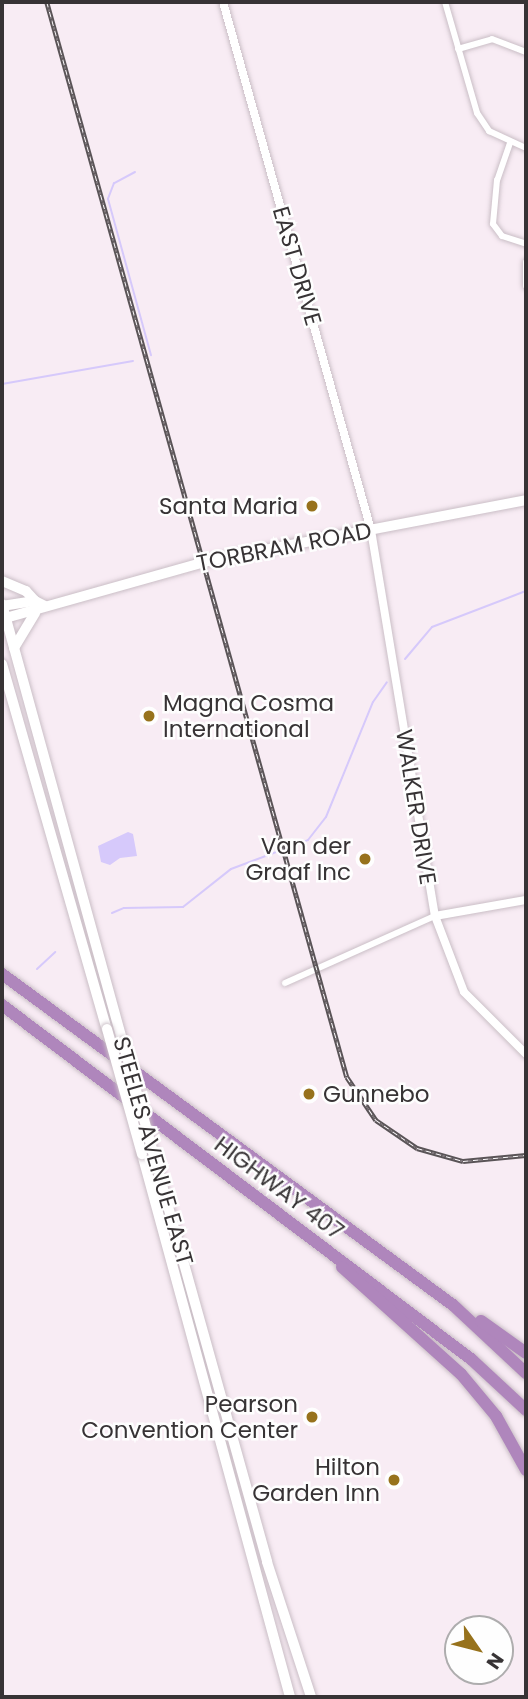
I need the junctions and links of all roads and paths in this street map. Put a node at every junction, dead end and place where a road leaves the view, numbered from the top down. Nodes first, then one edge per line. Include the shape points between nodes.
1 (223, 2) edge
2 (445, 2) edge
3 (458, 49) junction
4 (526, 52) edge
5 (510, 143) junction
6 (526, 148) edge
7 (526, 244) edge
8 (526, 262) edge
9 (526, 286) edge
10 (526, 500) edge
11 (371, 530) junction
12 (2, 581) edge
13 (40, 603) junction
14 (2, 605) edge
15 (34, 613) junction
16 (4, 618) edge
17 (13, 648) junction
18 (2, 664) edge
19 (526, 900) edge
20 (435, 916) junction
21 (2, 974) edge
22 (285, 983) dead end
23 (2, 1005) edge
24 (526, 1054) edge
25 (331, 1254) junction
26 (453, 1306) junction
27 (526, 1353) edge
28 (526, 1373) edge
29 (526, 1410) edge
30 (526, 1470) edge
31 (290, 1697) edge
32 (311, 1697) edge

1 - 11 street, EAST DRIVE
2 - 3 street
3 - 4 street via 492,39
3 - 5 street via 477,113 489,131
5 - 6 street
5 - 7 street via 497,180 493,224 502,236
8 - 9 street
10 - 11 main road, TORBRAM ROAD
11 - 13 main road, TORBRAM ROAD via 212,559
11 - 20 street, WALKER DRIVE
12 - 13 main road
13 - 14 main road, TORBRAM ROAD
13 - 15 main road, TORBRAM ROAD
14 - 16 main road, STEELES AVENUE EAST
15 - 16 main road, TORBRAM ROAD
15 - 17 main road
16 - 17 main road, STEELES AVENUE EAST
17 - 32 main road, STEELES AVENUE EAST, bridge via 267,1562
18 - 31 main road, STEELES AVENUE EAST, bridge
19 - 20 street
20 - 22 street
20 - 24 street, WALKER DRIVE via 464,992
21 - 26 highway, HIGHWAY 407
23 - 25 highway, HIGHWAY 407
25 - 29 highway, HIGHWAY 407 via 471,1359
25 - 30 highway via 355,1282 461,1374 496,1416
26 - 27 highway
26 - 28 highway, HIGHWAY 407

